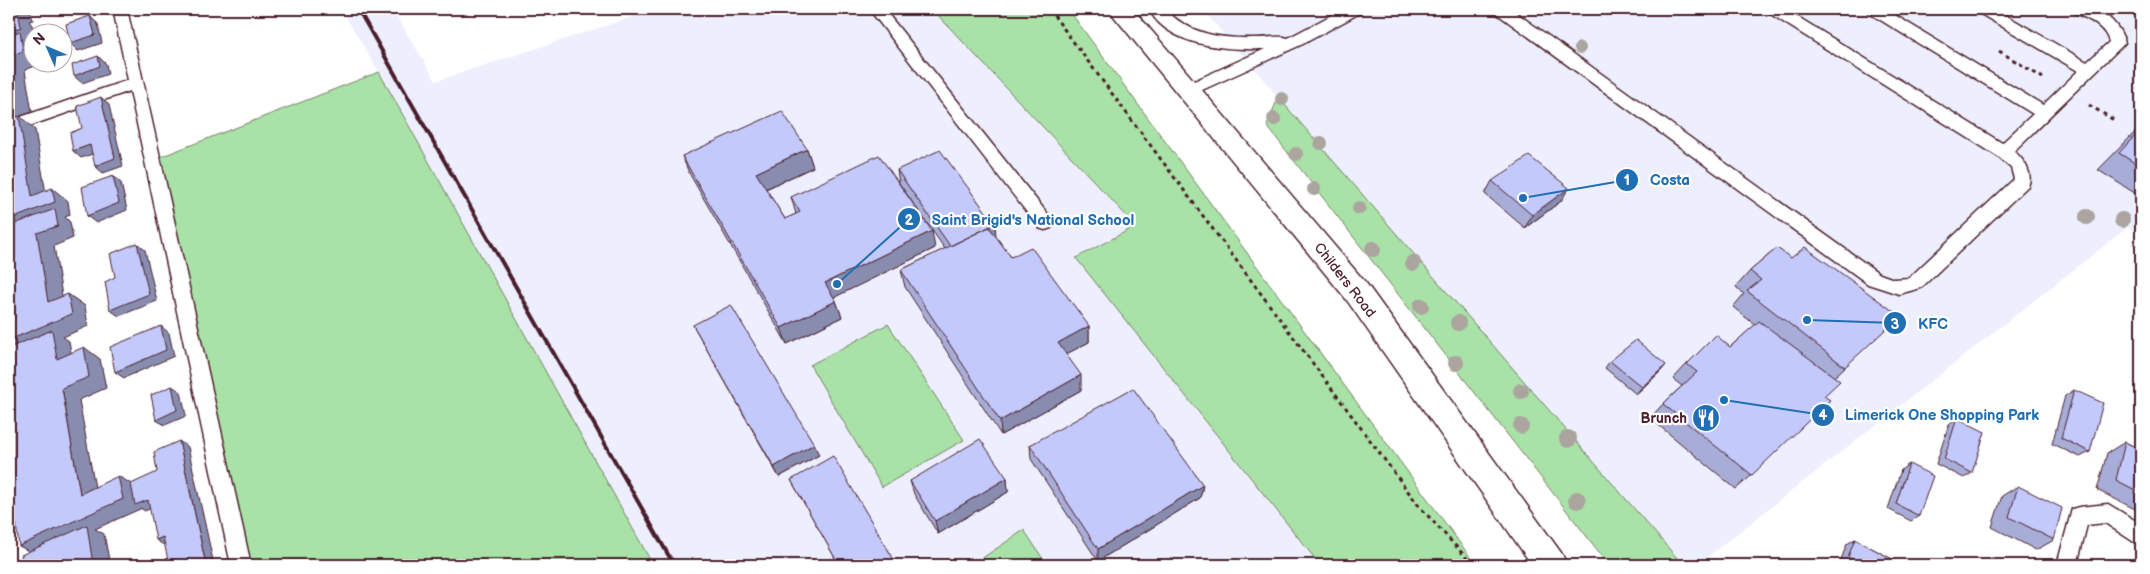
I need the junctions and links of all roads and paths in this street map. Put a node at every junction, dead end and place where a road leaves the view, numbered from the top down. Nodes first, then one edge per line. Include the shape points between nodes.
1 (120, 9) edge
2 (876, 9) edge
3 (1049, 9) edge
4 (1120, 9) edge
5 (1156, 9) edge
6 (1353, 9) edge
7 (1501, 9) edge
8 (1774, 9) edge
9 (1874, 9) edge
10 (1984, 9) edge
11 (2080, 9) edge
12 (1298, 40) junction
13 (1997, 50) dead end
14 (2088, 70) junction
15 (136, 82) junction
16 (1189, 90) junction
17 (2065, 91) junction
18 (2044, 112) junction
19 (2114, 120) dead end
20 (9, 127) edge
21 (2003, 152) junction
22 (1045, 223) dead end
23 (2141, 535) edge
24 (241, 565) edge
25 (1473, 565) edge
26 (1550, 565) edge
27 (2067, 565) edge

1 - 15 lane
2 - 22 lane
3 - 25 path via 1419,506
4 - 16 main road, Childers Road
5 - 12 lane via 1170,24 1209,40 1259,44
6 - 12 lane
7 - 21 lane via 1874,279 1893,287 1904,288 1916,283 2022,181 2016,161
8 - 21 lane
9 - 18 lane
10 - 14 lane
11 - 14 lane via 2111,28 2116,35 2117,43
12 - 16 lane
13 - 17 path
14 - 17 lane
15 - 20 lane
15 - 24 lane
16 - 26 main road, Childers Road via 1356,291
17 - 18 lane
17 - 19 path
18 - 21 lane
23 - 27 lane via 2108,514 2079,516

